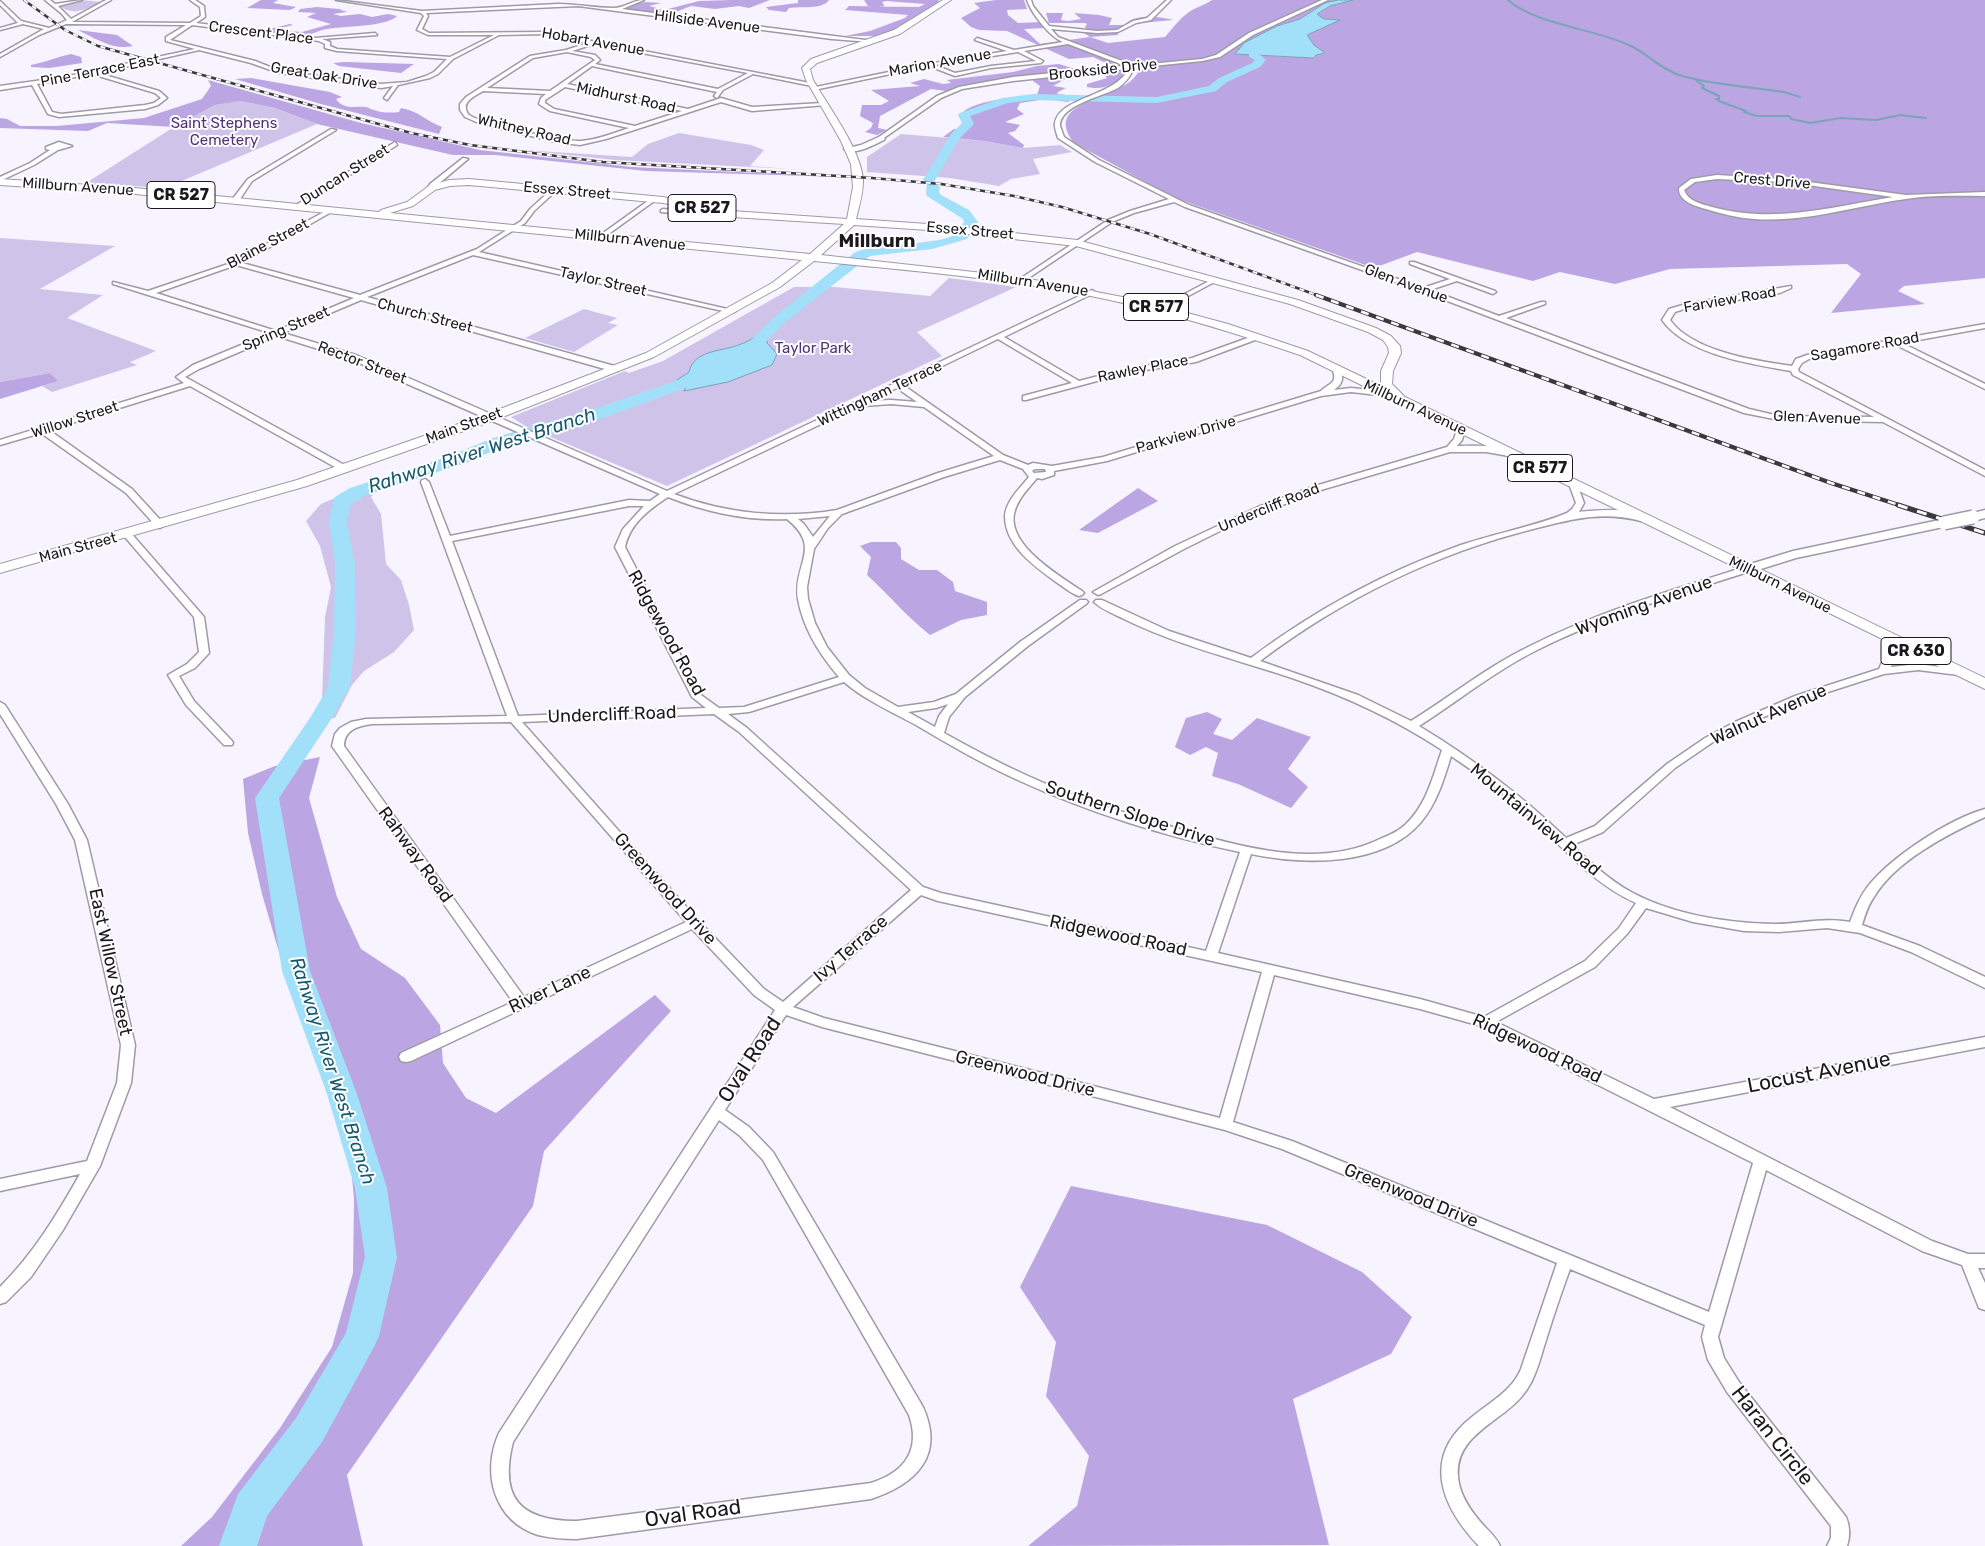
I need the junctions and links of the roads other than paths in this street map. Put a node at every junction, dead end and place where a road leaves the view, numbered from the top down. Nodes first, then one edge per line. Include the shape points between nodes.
1 (47, 0) edge
2 (80, 0) edge
3 (109, 0) edge
4 (192, 0) edge
5 (338, 0) edge
6 (388, 0) edge
7 (564, 0) edge
8 (642, 0) edge
9 (948, 0) edge
10 (1029, 0) edge
11 (1169, 0) edge
12 (1326, 0) edge
13 (0, 2) edge
14 (377, 4) junction
15 (55, 5) junction
16 (556, 5) junction
17 (615, 10) junction
18 (85, 11) junction
19 (63, 12) junction
20 (422, 12) junction
21 (68, 22) junction
22 (23, 23) junction
23 (192, 24) junction
24 (1047, 27) junction
25 (0, 29) edge
26 (47, 30) junction
27 (501, 33) junction
28 (375, 34) dead end
29 (313, 39) junction
30 (977, 39) dead end
31 (871, 41) junction
32 (596, 42) junction
33 (1067, 43) junction
34 (199, 50) junction
35 (1019, 50) junction
36 (1012, 51) junction
37 (567, 52) junction
38 (0, 56) edge
39 (451, 58) junction
40 (592, 65) junction
41 (928, 65) junction
42 (1128, 68) junction
43 (90, 72) junction
44 (752, 73) junction
45 (34, 84) junction
46 (397, 84) junction
47 (565, 85) junction
48 (813, 86) junction
49 (0, 88) edge
50 (481, 89) junction
51 (719, 90) junction
52 (551, 93) junction
53 (388, 98) dead end
54 (721, 100) junction
55 (822, 104) junction
56 (688, 111) junction
57 (636, 128) junction
58 (333, 130) dead end
59 (882, 138) junction
60 (395, 144) dead end
61 (56, 149) dead end
62 (850, 153) junction
63 (465, 159) dead end
64 (440, 178) junction
65 (0, 180) edge
66 (464, 182) junction
67 (554, 190) junction
68 (427, 191) junction
69 (1984, 194) edge
70 (1907, 196) junction
71 (651, 199) junction
72 (234, 200) junction
73 (1173, 200) junction
74 (410, 204) junction
75 (296, 207) junction
76 (331, 210) junction
77 (361, 213) junction
78 (398, 218) junction
79 (850, 222) junction
80 (512, 228) junction
81 (601, 237) junction
82 (1077, 243) junction
83 (474, 253) junction
84 (814, 256) junction
85 (236, 263) junction
86 (1412, 263) dead end
87 (1457, 279) junction
88 (1022, 280) junction
89 (1215, 280) junction
90 (115, 283) dead end
91 (1789, 287) dead end
92 (1424, 290) junction
93 (1092, 292) junction
94 (1493, 292) dead end
95 (147, 294) junction
96 (360, 298) junction
97 (1543, 303) dead end
98 (1162, 308) junction
99 (732, 311) junction
100 (1500, 318) junction
101 (1985, 326) edge
102 (275, 334) junction
103 (999, 337) junction
104 (1259, 337) junction
105 (1895, 342) junction
106 (1304, 353) junction
107 (615, 369) junction
108 (1794, 370) junction
109 (1337, 371) junction
110 (1387, 371) junction
111 (180, 378) junction
112 (191, 383) junction
113 (1077, 383) junction
114 (898, 385) junction
115 (1985, 387) edge
116 (1320, 394) junction
117 (1387, 394) junction
118 (149, 396) junction
119 (1026, 398) dead end
120 (1404, 401) junction
121 (855, 406) junction
122 (928, 406) junction
123 (491, 417) junction
124 (1885, 420) junction
125 (1461, 429) junction
126 (44, 431) junction
127 (0, 443) edge
128 (1450, 449) junction
129 (1509, 453) junction
130 (1000, 457) junction
131 (1028, 468) junction
132 (345, 469) junction
133 (1051, 469) junction
134 (1985, 473) edge
135 (1034, 476) junction
136 (425, 482) dead end
137 (1573, 484) junction
138 (667, 494) junction
139 (651, 504) junction
140 (839, 512) junction
141 (1979, 515) edge
142 (790, 517) junction
143 (1564, 518) junction
144 (1648, 521) junction
145 (160, 525) junction
146 (127, 534) junction
147 (447, 539) junction
148 (811, 547) junction
149 (0, 569) edge
150 (1748, 569) junction
151 (1081, 597) junction
152 (1099, 597) junction
153 (1888, 638) junction
154 (1254, 661) junction
155 (1884, 671) junction
156 (1959, 672) junction
157 (846, 678) junction
158 (1985, 684) edge
159 (961, 695) junction
160 (0, 704) edge
161 (898, 710) junction
162 (718, 711) junction
163 (514, 719) junction
164 (372, 721) joint
165 (1410, 726) junction
166 (938, 734) junction
167 (228, 743) dead end
168 (1448, 750) junction
169 (1985, 813) edge
170 (1565, 843) junction
171 (1247, 850) junction
172 (919, 890) junction
173 (1643, 902) junction
174 (694, 923) junction
175 (1855, 928) junction
176 (1211, 956) junction
177 (1269, 970) junction
178 (1985, 983) edge
179 (521, 1003) junction
180 (783, 1009) junction
181 (1485, 1022) junction
182 (1985, 1042) edge
183 (406, 1057) dead end
184 (1654, 1105) junction
185 (716, 1111) junction
186 (1225, 1125) junction
187 (1760, 1160) junction
188 (93, 1166) junction
189 (0, 1185) edge
190 (1566, 1259) junction
191 (1968, 1261) junction
192 (1985, 1261) edge
193 (0, 1297) edge
194 (1985, 1303) edge
195 (1714, 1321) junction
196 (1491, 1546) edge
197 (1836, 1546) edge

1 - 15 street
2 - 15 street
3 - 18 street
4 - 23 street via 202,6 204,14
5 - 14 street
6 - 14 street
7 - 16 street
8 - 17 street
9 - 31 main road via 905,27
10 - 24 street
11 - 24 street via 1149,19 1118,31
12 - 42 street, Brookside Drive via 1251,34 1218,56
13 - 22 street via 16,20
14 - 20 street
15 - 19 street
16 - 17 street, Hillside Avenue
16 - 20 street, Hillside Avenue
17 - 31 street, Hillside Avenue
18 - 19 street
18 - 21 street
19 - 21 street
20 - 27 street, Hobart Avenue via 426,16 419,30 428,34
21 - 23 street, Crescent Place
21 - 26 street
22 - 25 street
22 - 26 street
23 - 29 street, Crescent Place
23 - 34 street, Great Oak Drive via 167,40
24 - 33 street via 1053,36
26 - 38 street
27 - 32 street, Hobart Avenue via 545,33
27 - 39 street, Great Oak Drive
28 - 29 street
29 - 39 street, Crescent Place via 325,41 327,47 337,50
30 - 36 street
31 - 48 main road via 814,61 806,68
32 - 37 street, Whitney Road
32 - 44 street, Hobart Avenue
33 - 35 street, Marion Avenue
33 - 42 street via 1120,62
34 - 43 street, Pine Terrace East
34 - 46 street, Great Oak Drive via 253,62 279,72 370,85
35 - 36 street, Marion Avenue
35 - 41 street via 1041,62 991,67 955,75
36 - 41 street, Marion Avenue
37 - 40 street via 598,58
37 - 50 street, Whitney Road via 532,57
39 - 46 street, Great Oak Drive via 432,75
40 - 47 street
40 - 51 street
41 - 48 street, Marion Avenue
42 - 59 street, Brookside Drive via 1021,78 961,88 938,97
42 - 73 street, Glen Avenue via 1130,75 1119,85 1064,111 1058,118 1058,133 1060,138 1097,162
43 - 45 street, Pine Terrace East
43 - 45 street via 158,92 164,98 145,107 61,116 50,113
44 - 48 street, Hobart Avenue
44 - 51 street
45 - 49 street, Pine Terrace East
46 - 53 street
47 - 52 street
47 - 56 street, Midhurst Road
48 - 55 main road
50 - 52 street
50 - 57 street, Whitney Road via 465,101 463,110 471,119 493,126 580,143
51 - 54 street via 717,95
52 - 57 street via 541,102 546,108
54 - 55 street via 752,109
54 - 56 street, Whitney Road
55 - 62 main road
56 - 57 street, Whitney Road
58 - 72 street via 250,180
59 - 62 main road, Brookside Drive
59 - 62 main road, Brookside Drive via 868,149
60 - 75 street, Duncan Street
61 - 65 street
62 - 79 main road via 858,178
63 - 64 street
64 - 66 street, Essex Street
64 - 68 street
65 - 72 main road, Millburn Avenue / CR 527
66 - 67 main road, Essex Street / CR 527
66 - 68 main road, Essex Street / CR 527 via 441,185
67 - 71 main road, Essex Street / CR 527
67 - 80 street, Spring Street via 523,222
68 - 74 main road, CR 527
69 - 70 street
70 - 70 street, Crest Drive via 1811,216 1782,218 1749,217 1714,210 1686,198 1681,192 1683,186 1699,179 1735,176
71 - 79 main road, Essex Street / CR 527 via 721,213
71 - 81 street
72 - 75 main road, Millburn Avenue / CR 527
73 - 82 street via 1119,216
73 - 92 street, Glen Avenue
74 - 77 main road, CR 527 via 390,211
74 - 78 main road
75 - 76 main road, Millburn Avenue / CR 527
76 - 77 main road, Millburn Avenue / CR 527
76 - 85 street, Blaine Street
77 - 78 main road, Millburn Avenue / CR 527
78 - 80 main road, Millburn Avenue / CR 527
79 - 82 main road, Essex Street / CR 577
79 - 84 main road, Main Street
80 - 81 main road, Millburn Avenue / CR 527
80 - 83 street, Spring Street
81 - 84 main road, Millburn Avenue / CR 527
82 - 88 street
82 - 89 main road, Essex Street / CR 577
83 - 96 street, Spring Street
83 - 99 street, Taylor Street
84 - 88 main road, Millburn Avenue / CR 577
84 - 99 main road, Main Street via 776,285
85 - 95 street, Blaine Street
85 - 96 street, Church Street
86 - 87 street
87 - 92 street
87 - 94 street
88 - 93 main road, Millburn Avenue / CR 577
89 - 98 street
89 - 110 main road, Essex Street / CR 577 via 1294,302 1378,333 1394,346 1395,353
90 - 95 street, Rector Street
91 - 108 street, Farview Road via 1682,307 1672,311 1666,320 1679,334 1713,350 1751,362
92 - 100 street, Glen Avenue
93 - 98 main road, Millburn Avenue / CR 577
93 - 103 street, Wittingham Terrace
95 - 102 street, Rector Street
96 - 102 street, Spring Street
96 - 107 street, Church Street
97 - 100 street
98 - 104 main road, Millburn Avenue / CR 577
99 - 107 main road, Main Street via 650,355
100 - 124 street, Glen Avenue via 1758,414 1779,418
101 - 105 street, Sagamore Road
102 - 111 street, Spring Street via 196,367
102 - 123 street, Rector Street via 353,357
103 - 113 street
103 - 114 street, Wittingham Terrace
104 - 106 main road, Millburn Avenue / CR 577
104 - 113 street, Rawley Place via 1194,360 1126,370
105 - 108 street, Sagamore Road via 1807,357 1799,361
105 - 115 street
106 - 109 main road, Millburn Avenue / CR 577
106 - 110 main road via 1366,377 1380,376
107 - 123 main road, Main Street
108 - 124 street, Sagamore Road
109 - 116 street, Parkview Drive via 1337,384
109 - 117 main road, Millburn Avenue / CR 577
110 - 120 main road, CR 577 via 1388,388
111 - 112 street
111 - 118 street, Willow Street
112 - 118 street, Willow Street
112 - 132 street
113 - 119 street, Rawley Place
114 - 121 street, Wittingham Terrace
114 - 122 street
116 - 117 street, Parkview Drive via 1351,390
116 - 133 street, Parkview Drive via 1104,459
117 - 120 main road, Millburn Avenue / CR 577
118 - 126 street, Willow Street
120 - 125 main road, Millburn Avenue / CR 577
121 - 122 street via 891,402
121 - 138 street, Wittingham Terrace
122 - 130 street
123 - 132 main road, Main Street
123 - 138 street
124 - 134 street, Glen Avenue
125 - 128 street via 1458,440
125 - 129 main road, Millburn Avenue / CR 577
126 - 127 street, Willow Street
126 - 145 street via 129,491
128 - 129 street, Undercliff Road
128 - 152 street, Undercliff Road via 1317,488 1242,517 1168,554
129 - 137 main road, Millburn Avenue / CR 577
130 - 131 street
130 - 140 street
131 - 133 street via 1037,465
131 - 135 street via 1028,474
132 - 145 main road, Main Street
133 - 135 street via 1049,474
135 - 151 street via 1014,501 1010,530 1022,548
136 - 147 street, Greenwood Drive
137 - 143 street via 1580,497 1580,506
137 - 144 main road, Millburn Avenue / CR 577
138 - 139 street, Ridgewood Road
138 - 142 street via 712,509 752,516
139 - 147 street via 629,503
139 - 162 street, Ridgewood Road via 626,532 620,547 697,697
140 - 142 street
140 - 148 street
141 - 150 main road, Wyoming Avenue, bridge via 1792,555
142 - 148 street via 806,529
143 - 144 street via 1595,512
143 - 154 street via 1497,536 1395,575 1323,612
144 - 150 main road, Millburn Avenue / CR 577
145 - 146 main road, Main Street
146 - 149 main road, Main Street
146 - 167 street via 199,616 204,653 191,666 173,675 190,703
147 - 163 street, Greenwood Drive
148 - 157 street, Southern Slope Drive via 802,588 806,609 824,649
150 - 153 main road, Millburn Avenue / CR 630
150 - 165 street, Wyoming Avenue via 1636,605 1534,648
151 - 152 street via 1090,590
151 - 159 street
152 - 154 street, Mountainview Road via 1124,615 1174,637
153 - 155 street via 1891,659
153 - 156 main road, Millburn Avenue / CR 630
154 - 165 street, Mountainview Road via 1346,694
155 - 156 street, Walnut Avenue via 1918,667
155 - 170 street, Walnut Avenue via 1799,698 1709,740 1672,766 1599,829
156 - 158 main road, Millburn Avenue / CR 630
157 - 161 street, Southern Slope Drive
157 - 162 street, Undercliff Road via 745,710
159 - 161 street via 936,705
159 - 166 street via 944,716
160 - 188 street, East Willow Street via 81,840 122,1014 128,1045 124,1083
161 - 166 street, Southern Slope Drive
162 - 163 street, Undercliff Road
162 - 172 street, Ridgewood Road
163 - 164 street, Undercliff Road
163 - 174 street, Greenwood Drive
164 - 179 street, Rahway Road via 350,726 337,740 338,746
165 - 168 street, Mountainview Road
166 - 171 street, Southern Slope Drive via 1003,769 1088,804
168 - 170 street, Mountainview Road via 1510,794
168 - 171 street, Southern Slope Drive via 1429,805 1409,828 1388,841 1347,854 1316,858
169 - 175 street via 1954,826 1888,874 1868,896
170 - 173 street, Mountainview Road via 1602,878
171 - 176 street
172 - 176 street, Ridgewood Road via 938,897
172 - 180 street, Ivy Terrace
173 - 175 street, Mountainview Road via 1693,918 1739,927 1827,924
173 - 181 street via 1623,931 1590,964
174 - 179 street, River Lane
174 - 180 street, Greenwood Drive via 759,992
175 - 178 street, Mountainview Road via 1879,935
176 - 177 street, Ridgewood Road
177 - 181 street, Ridgewood Road
177 - 186 street
179 - 183 street, River Lane
180 - 185 street, Oval Road
180 - 186 street, Greenwood Drive via 822,1022
181 - 184 street, Ridgewood Road
182 - 184 street, Locust Avenue
184 - 187 street, Ridgewood Road
185 - 185 street, Oval Road via 744,1131 768,1156 918,1412 923,1434 921,1451 913,1466 900,1479 871,1491 571,1530 548,1530 533,1524 514,1511 500,1485 498,1470 505,1440
186 - 190 street, Greenwood Drive via 1287,1145
187 - 191 street, Ridgewood Road via 1927,1246
187 - 195 street
188 - 189 street
188 - 193 street, East Willow Street via 58,1226 24,1272
190 - 195 street, Greenwood Drive
190 - 196 street via 1525,1379 1507,1401 1470,1429 1450,1461 1449,1483 1457,1506
191 - 192 street, Ridgewood Road
191 - 194 street
195 - 197 street, Haran Circle via 1710,1337 1716,1360 1733,1387 1840,1523 1840,1540

